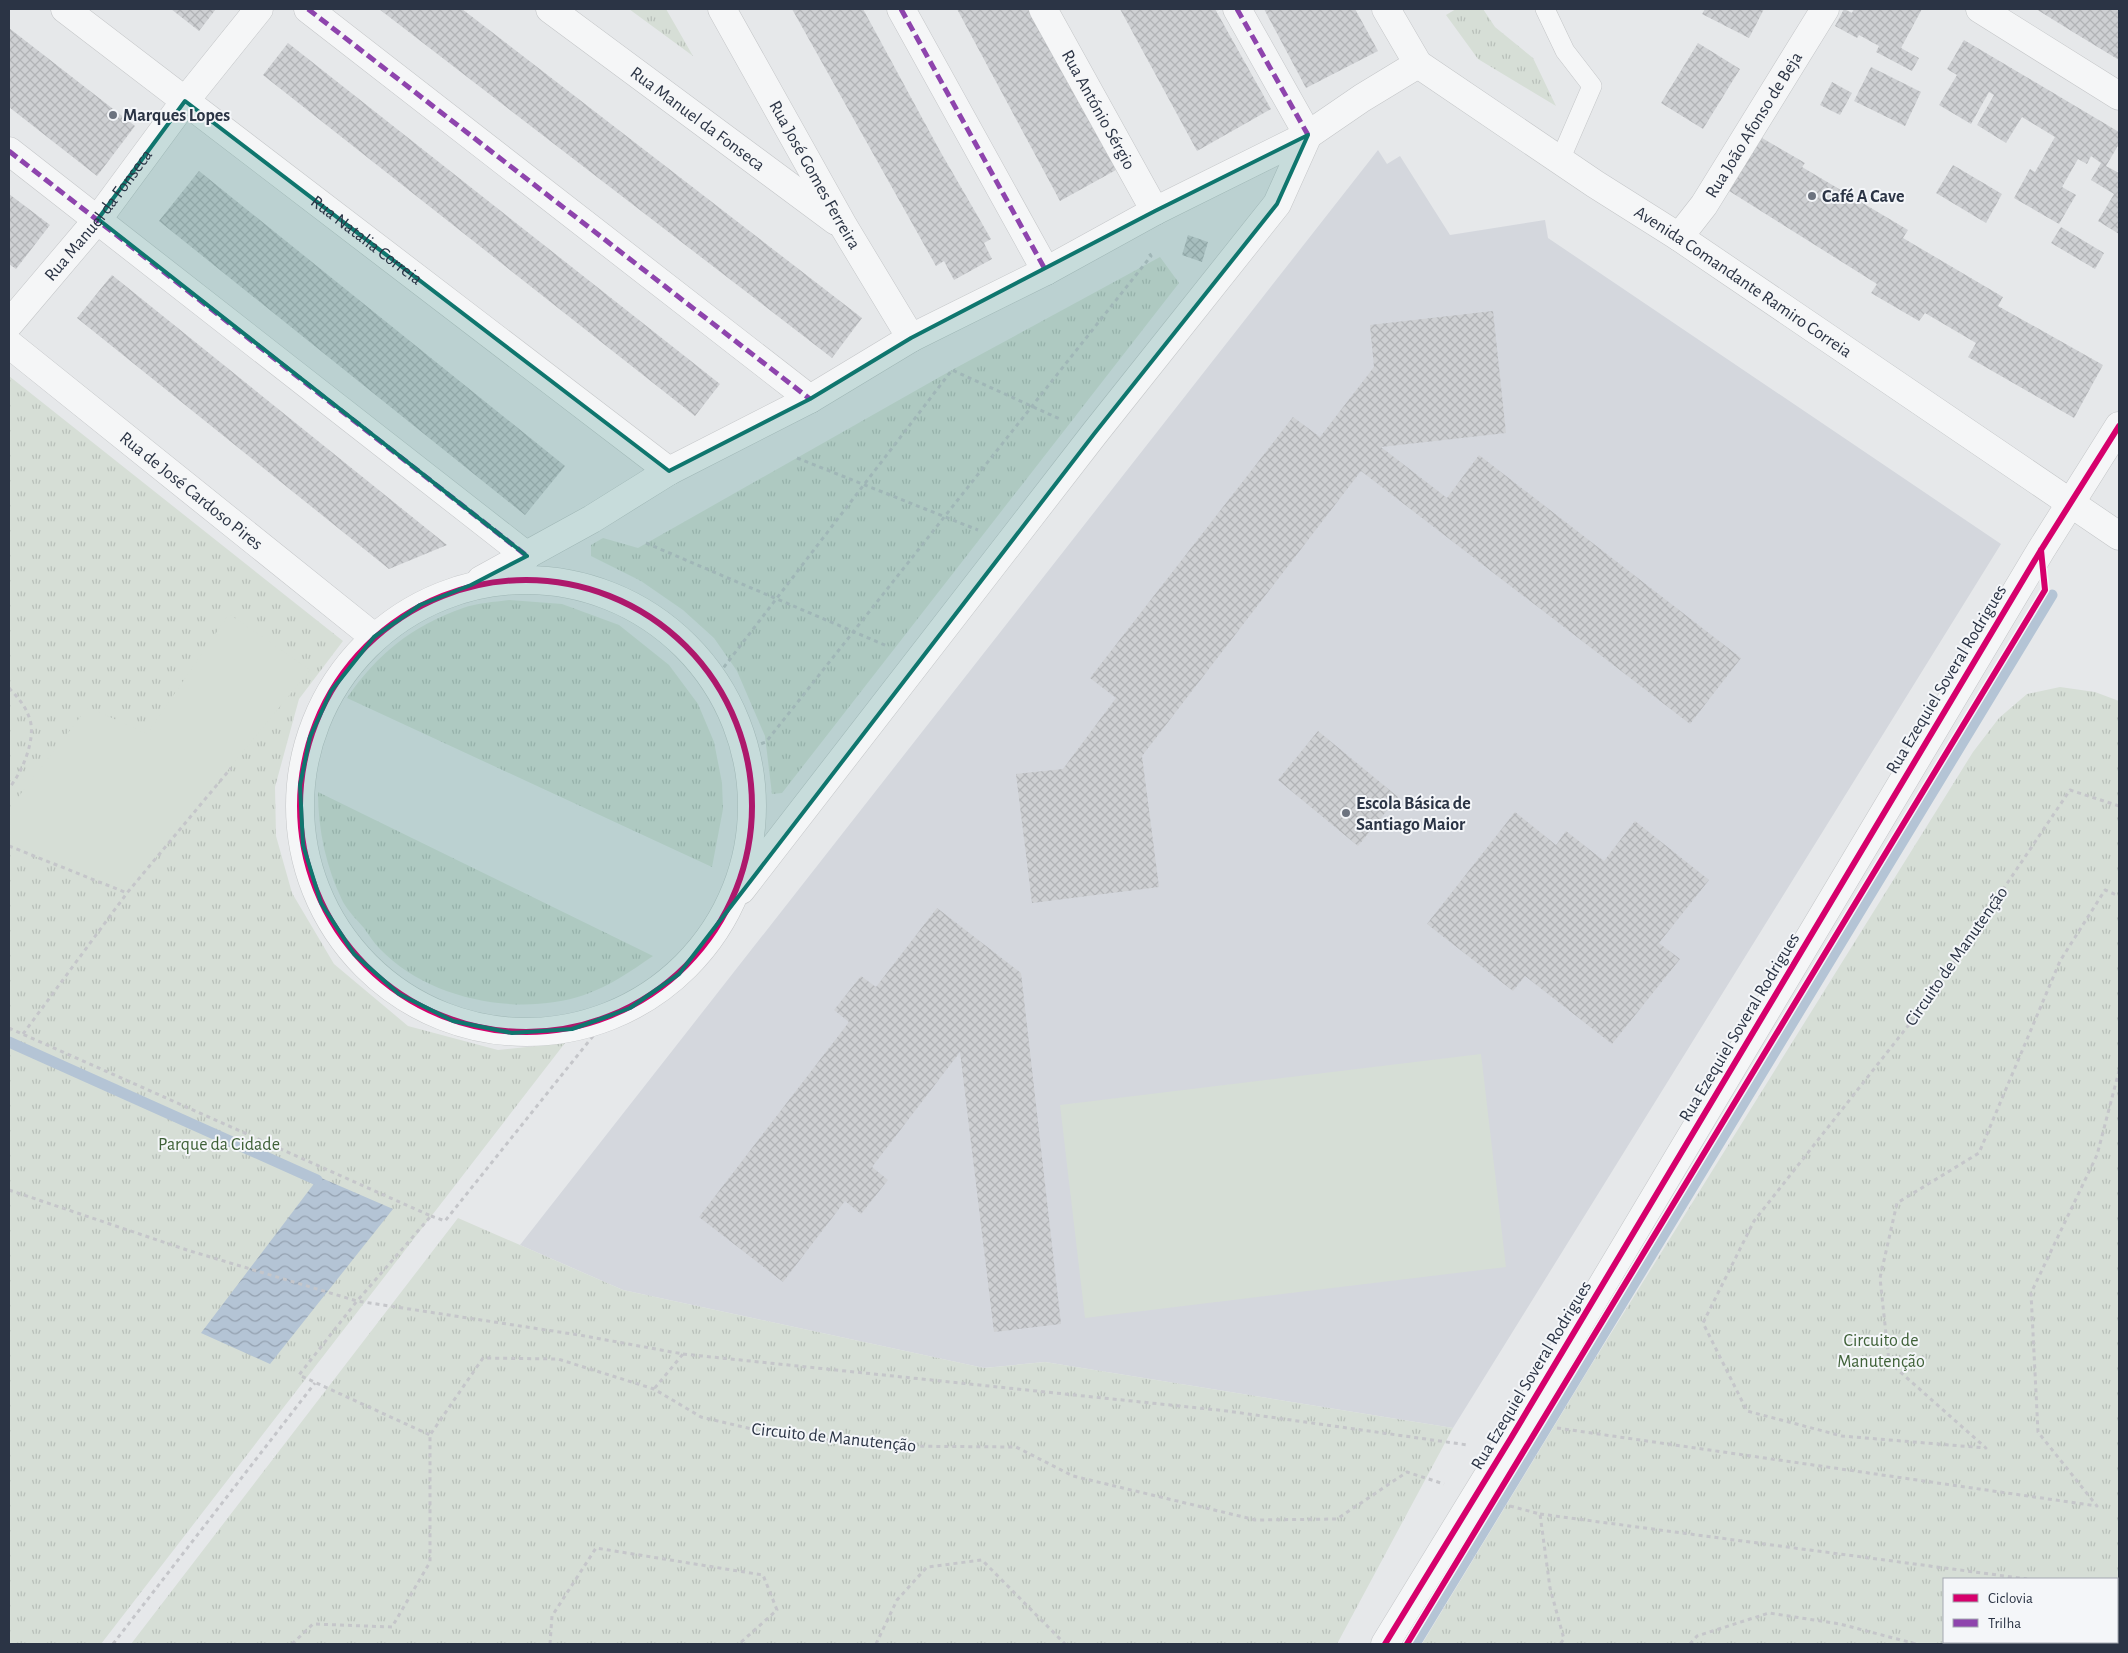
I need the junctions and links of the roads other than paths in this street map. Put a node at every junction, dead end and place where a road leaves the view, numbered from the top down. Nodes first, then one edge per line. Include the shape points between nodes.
1 (65, 9) edge
2 (260, 9) edge
3 (308, 9) edge
4 (550, 9) edge
5 (722, 9) edge
6 (901, 9) edge
7 (1044, 9) edge
8 (1237, 9) edge
9 (1386, 9) edge
10 (1545, 9) edge
11 (1825, 9) edge
12 (1980, 9) edge
13 (1418, 64) junction
14 (2119, 96) edge
15 (185, 101) junction
16 (1308, 135) junction
17 (9, 151) edge
18 (1560, 160) junction
19 (1155, 211) junction
20 (98, 219) junction
21 (844, 228) junction
22 (1679, 237) junction
23 (1046, 271) junction
24 (9, 324) edge
25 (911, 338) junction
26 (9, 344) edge
27 (810, 399) junction
28 (2119, 426) edge
29 (669, 471) junction
30 (2070, 503) junction
31 (2119, 536) edge
32 (526, 556) junction
33 (471, 585) junction
34 (374, 637) junction
35 (734, 899) junction
36 (1386, 1644) edge

1 - 15 street, Rua Natalia Correia
2 - 15 street, Rua Manuel da Fonseca
3 - 27 street
4 - 21 street, Rua Manuel da Fonseca
5 - 21 street, Rua José Gomes Ferreira
6 - 23 street
7 - 19 street, Rua António Sérgio
8 - 16 street
9 - 13 street, Avenida Comandante Ramiro Correia
10 - 18 lane via 1565,51 1592,86
11 - 22 street, Rua João Afonso de Beja via 1704,205
12 - 14 street
13 - 16 street
13 - 18 street, Avenida Comandante Ramiro Correia
15 - 20 street, Rua Manuel da Fonseca
15 - 29 street, Rua Natalia Correia
16 - 19 street
16 - 35 street via 1277,204 1094,434
17 - 20 street
18 - 22 street, Avenida Comandante Ramiro Correia
19 - 23 street
20 - 24 street, Rua Manuel da Fonseca
20 - 32 street
21 - 25 street, Rua José Gomes Ferreira
22 - 30 street, Avenida Comandante Ramiro Correia
23 - 25 street
25 - 27 street
26 - 34 street, Rua de José Cardoso Pires
27 - 29 street
28 - 30 street, Rua Ezequiel Soveral Rodrigues
29 - 32 street
30 - 31 street, Avenida Comandante Ramiro Correia
30 - 36 street, Rua Ezequiel Soveral Rodrigues
32 - 33 street
33 - 34 street via 420,605
33 - 35 street via 544,579 614,595 675,633 722,689 748,756 752,829
34 - 35 street via 331,691 310,737 300,785 303,846 321,903 354,954 399,994 453,1021 512,1033 572,1028 630,1008 679,974 718,927

